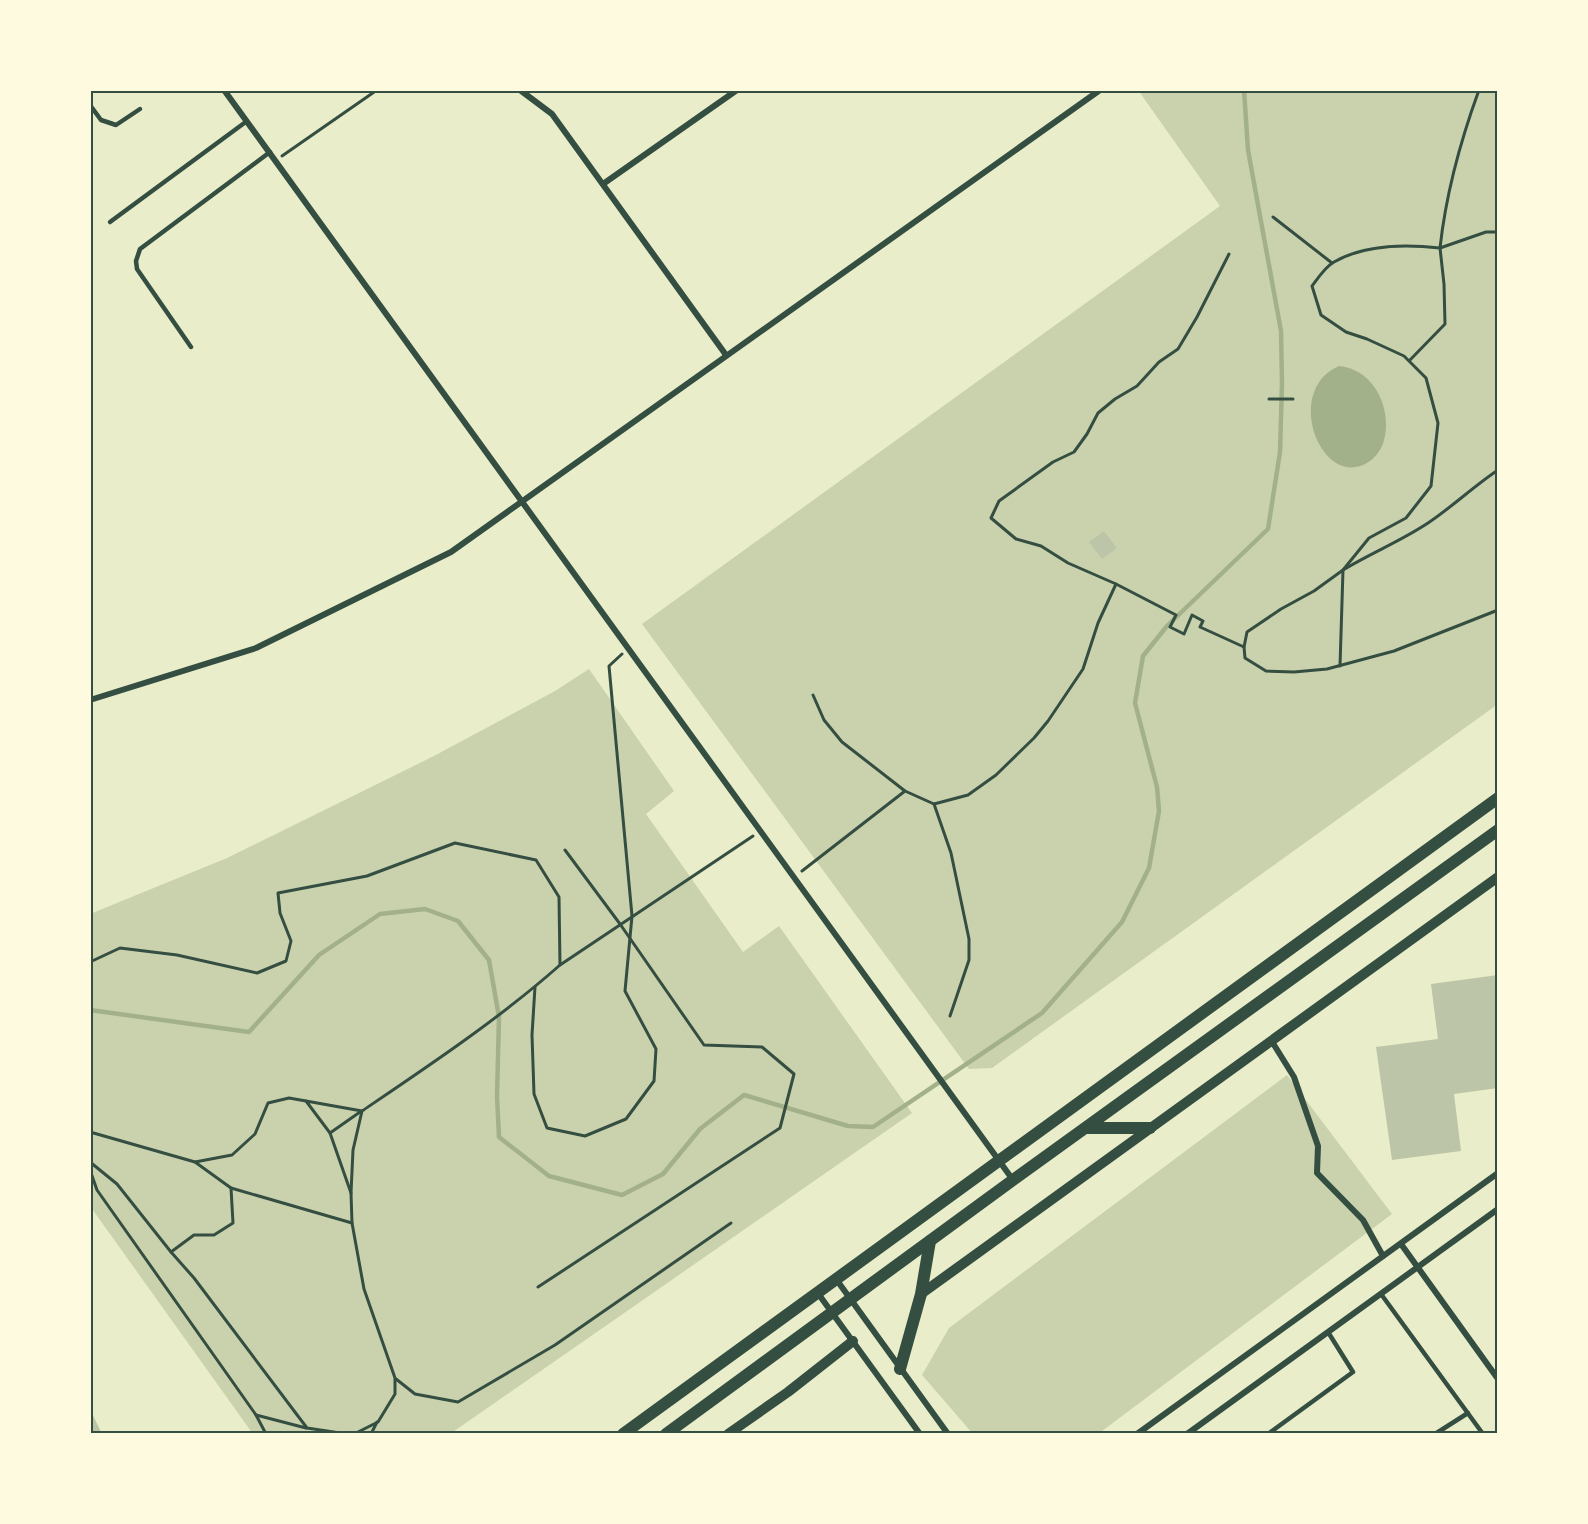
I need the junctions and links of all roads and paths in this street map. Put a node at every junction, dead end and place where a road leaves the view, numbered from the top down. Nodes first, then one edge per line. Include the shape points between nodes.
1 (224, 90) edge
2 (376, 90) edge
3 (520, 90) edge
4 (737, 90) edge
5 (1100, 90) edge
6 (1479, 90) edge
7 (90, 105) edge
8 (140, 109) dead end
9 (247, 121) junction
10 (270, 152) junction
11 (276, 161) junction
12 (603, 184) junction
13 (1273, 217) dead end
14 (110, 222) dead end
15 (1498, 232) edge
16 (1440, 248) junction
17 (1229, 254) dead end
18 (1332, 262) junction
19 (191, 347) dead end
20 (726, 355) junction
21 (1409, 361) junction
22 (1269, 399) dead end
23 (1293, 399) dead end
24 (1498, 470) edge
25 (522, 500) junction
26 (1343, 570) junction
27 (1116, 584) junction
28 (1498, 610) edge
29 (629, 648) junction
30 (1244, 648) junction
31 (1340, 666) junction
32 (813, 695) dead end
33 (90, 700) edge
34 (905, 791) junction
35 (1498, 798) edge
36 (934, 804) junction
37 (1498, 830) edge
38 (761, 831) junction
39 (565, 850) dead end
40 (794, 877) junction
41 (1498, 878) edge
42 (632, 916) junction
43 (620, 924) junction
44 (629, 939) junction
45 (90, 962) edge
46 (560, 965) junction
47 (535, 987) junction
48 (950, 1016) dead end
49 (1271, 1040) junction
50 (306, 1101) junction
51 (362, 1111) junction
52 (1086, 1128) junction
53 (1150, 1128) junction
54 (90, 1132) edge
55 (330, 1133) junction
56 (999, 1161) junction
57 (90, 1162) edge
58 (195, 1162) junction
59 (90, 1170) edge
60 (1498, 1173) edge
61 (1013, 1180) junction
62 (231, 1188) junction
63 (351, 1193) junction
64 (1498, 1209) edge
65 (352, 1223) junction
66 (731, 1223) dead end
67 (930, 1241) junction
68 (1401, 1244) junction
69 (171, 1252) junction
70 (1383, 1256) junction
71 (1418, 1267) junction
72 (836, 1279) junction
73 (538, 1287) dead end
74 (818, 1293) junction
75 (921, 1294) junction
76 (1381, 1294) junction
77 (850, 1299) junction
78 (832, 1313) junction
79 (1328, 1332) junction
80 (852, 1341) junction
81 (900, 1368) junction
82 (395, 1378) junction
83 (1498, 1379) edge
84 (1468, 1413) junction
85 (256, 1414) junction
86 (378, 1422) junction
87 (307, 1428) junction
88 (266, 1434) edge
89 (347, 1434) edge
90 (354, 1434) edge
91 (371, 1434) edge
92 (623, 1434) edge
93 (666, 1434) edge
94 (729, 1434) edge
95 (920, 1434) edge
96 (948, 1434) edge
97 (1137, 1434) edge
98 (1187, 1434) edge
99 (1268, 1434) edge
100 (1435, 1434) edge
101 (1483, 1434) edge

1 - 9 street
2 - 11 path
3 - 12 street via 552,114
4 - 12 street
5 - 20 street
6 - 16 path via 1452,172
7 - 8 lane via 101,120 116,125
9 - 10 street
9 - 14 lane
10 - 11 street
10 - 19 lane via 140,249 135,261
11 - 25 street
12 - 20 street
13 - 18 path
15 - 16 path via 1486,232
16 - 18 path via 1380,248
16 - 21 path via 1445,324
17 - 27 path via 1178,349 1159,362 1137,386 1098,413 1074,452 1053,462 999,501 991,519 1016,539 1041,546
18 - 21 path via 1312,286 1321,315 1346,332
20 - 25 street
21 - 26 path via 1426,378 1438,423 1431,486 1407,519 1369,538
22 - 23 path
24 - 26 path via 1398,542
25 - 29 street
25 - 33 street via 451,552 256,648
26 - 30 path via 1247,632
26 - 31 path
27 - 30 path via 1176,615 1170,627 1184,634 1192,615 1203,621 1200,627
27 - 36 path via 1083,669 1048,722 996,775 968,795
28 - 31 path via 1394,651
29 - 38 street
29 - 42 path via 609,666
30 - 31 path via 1245,658 1266,670 1294,672
32 - 34 path via 824,720 842,742
34 - 36 path
34 - 40 path
35 - 56 main road
36 - 48 path via 951,852 969,939 969,960
37 - 52 main road
38 - 40 street
38 - 42 path
39 - 43 path
40 - 56 street
41 - 49 street
42 - 43 path
42 - 44 path
43 - 44 path
43 - 46 path
44 - 47 path via 625,991 656,1049 654,1081 626,1119 585,1136 547,1128 534,1094
44 - 73 path via 704,1045 762,1047 794,1074 780,1128
45 - 46 path via 120,948 177,955 257,973 286,961 291,941 280,913 278,892 367,876 455,843 536,860 559,897
46 - 47 path
47 - 51 path
49 - 53 street
49 - 70 street via 1293,1077 1318,1146 1317,1173 1363,1220
50 - 51 path
50 - 55 path
50 - 58 path via 289,1098 268,1103 255,1134 232,1155
51 - 55 path
51 - 63 path via 352,1150
52 - 53 main road
52 - 61 main road
53 - 75 street
54 - 58 path
55 - 63 path
56 - 61 street
56 - 72 main road
57 - 69 path via 117,1184
58 - 62 path
59 - 85 path via 97,1190
60 - 68 street
61 - 67 main road
62 - 65 path
62 - 69 path via 233,1223 214,1235 194,1235
63 - 65 path
64 - 71 street
65 - 82 path via 364,1289
66 - 82 path via 555,1345 458,1402 415,1394
67 - 75 main road
67 - 77 main road
68 - 70 street
68 - 71 street
69 - 87 path
70 - 97 street
71 - 76 street
71 - 83 street
72 - 74 main road
72 - 77 street
74 - 78 street
74 - 92 main road
75 - 81 main road
76 - 79 street
76 - 84 lane
77 - 78 main road
77 - 81 street
78 - 80 street
78 - 93 main road
79 - 98 street
79 - 99 lane via 1353,1372
80 - 94 street
80 - 95 street
81 - 96 street
82 - 86 path via 394,1394
84 - 100 lane
84 - 101 lane
85 - 87 path
85 - 88 path
86 - 90 path
86 - 91 path
87 - 89 path

